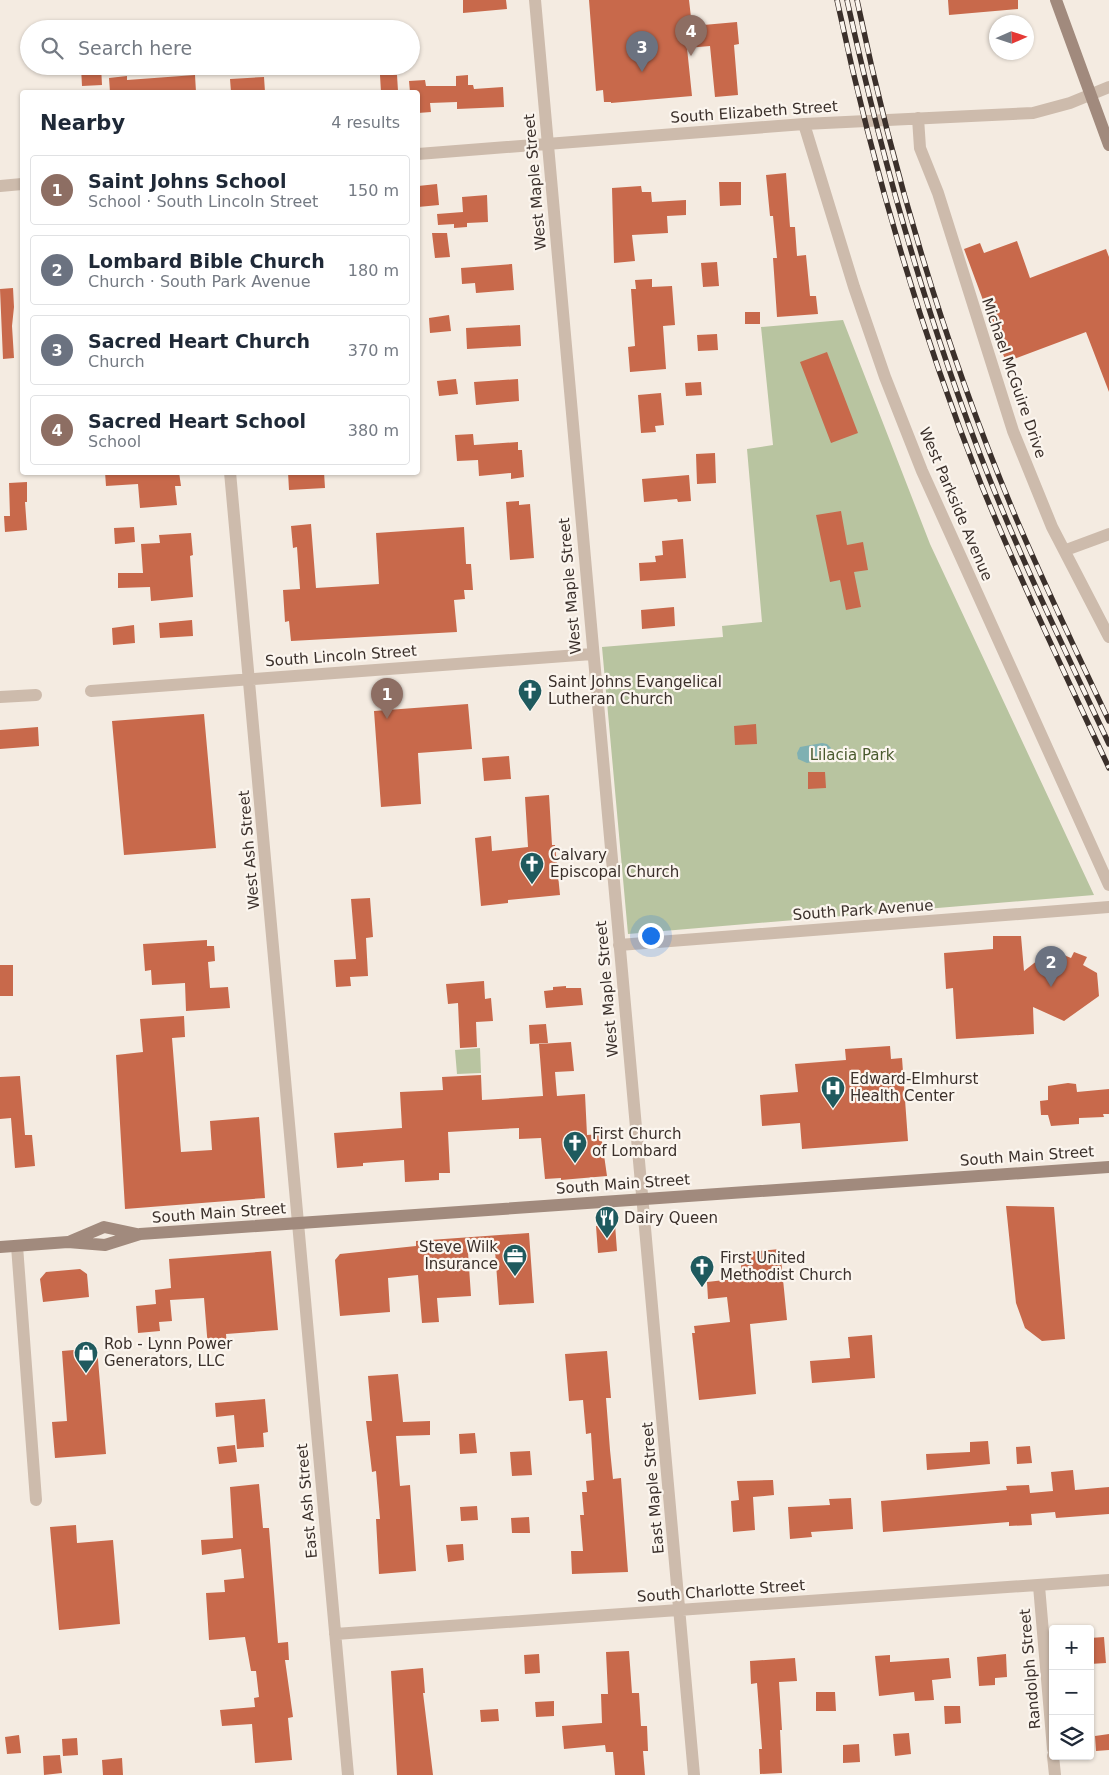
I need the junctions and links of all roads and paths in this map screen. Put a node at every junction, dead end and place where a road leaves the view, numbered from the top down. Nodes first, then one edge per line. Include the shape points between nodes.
1 (535, 0) edge
2 (1056, 0) edge
3 (1109, 87) edge
4 (1090, 95) junction
5 (918, 118) junction
6 (804, 124) junction
7 (548, 144) junction
8 (1109, 145) edge
9 (420, 154) edge
10 (20, 184) edge
11 (0, 186) edge
12 (230, 475) edge
13 (1109, 534) edge
14 (1066, 550) junction
15 (1109, 637) edge
16 (592, 654) junction
17 (249, 678) junction
18 (91, 690) dead end
19 (36, 694) dead end
20 (0, 697) edge
21 (1109, 885) edge
22 (1109, 907) edge
23 (619, 945) junction
24 (1109, 1167) edge
25 (641, 1198) junction
26 (298, 1224) junction
27 (17, 1246) junction
28 (0, 1247) edge
29 (36, 1500) dead end
30 (1109, 1580) edge
31 (1039, 1586) junction
32 (680, 1609) junction
33 (335, 1634) junction
34 (1050, 1715) edge
35 (1053, 1760) edge
36 (348, 1775) edge
37 (694, 1775) edge
38 (1055, 1775) edge

1 - 7 street, West Maple Street
2 - 4 main road
3 - 4 street, South Elizabeth Street
4 - 5 street, South Elizabeth Street via 1033,113
4 - 8 main road
5 - 6 street, South Elizabeth Street
5 - 14 street, Michael McGuire Drive via 920,148 938,193 995,380 1042,504
6 - 7 street, South Elizabeth Street
6 - 21 street, West Parkside Avenue via 857,296 922,471
7 - 9 street, South Elizabeth Street
7 - 16 street, West Maple Street
10 - 11 street
12 - 17 street, West Ash Street
13 - 14 street
14 - 15 street, Michael McGuire Drive
16 - 17 street, South Lincoln Street
16 - 23 street, West Maple Street
17 - 18 street, South Lincoln Street
17 - 26 street, West Ash Street
19 - 20 street
22 - 23 street, South Park Avenue
23 - 25 street, West Maple Street
24 - 25 main road, South Main Street
25 - 26 main road, South Main Street
25 - 32 street, East Maple Street
26 - 27 main road, South Main Street via 140,1234 105,1245 68,1242
26 - 33 street, East Ash Street
27 - 28 main road, South Main Street
27 - 29 street
30 - 31 street, South Charlotte Street
31 - 32 street, South Charlotte Street
31 - 34 street, Randolph Street
32 - 33 street, South Charlotte Street
32 - 37 street, East Maple Street
33 - 36 street, East Ash Street
35 - 38 street

